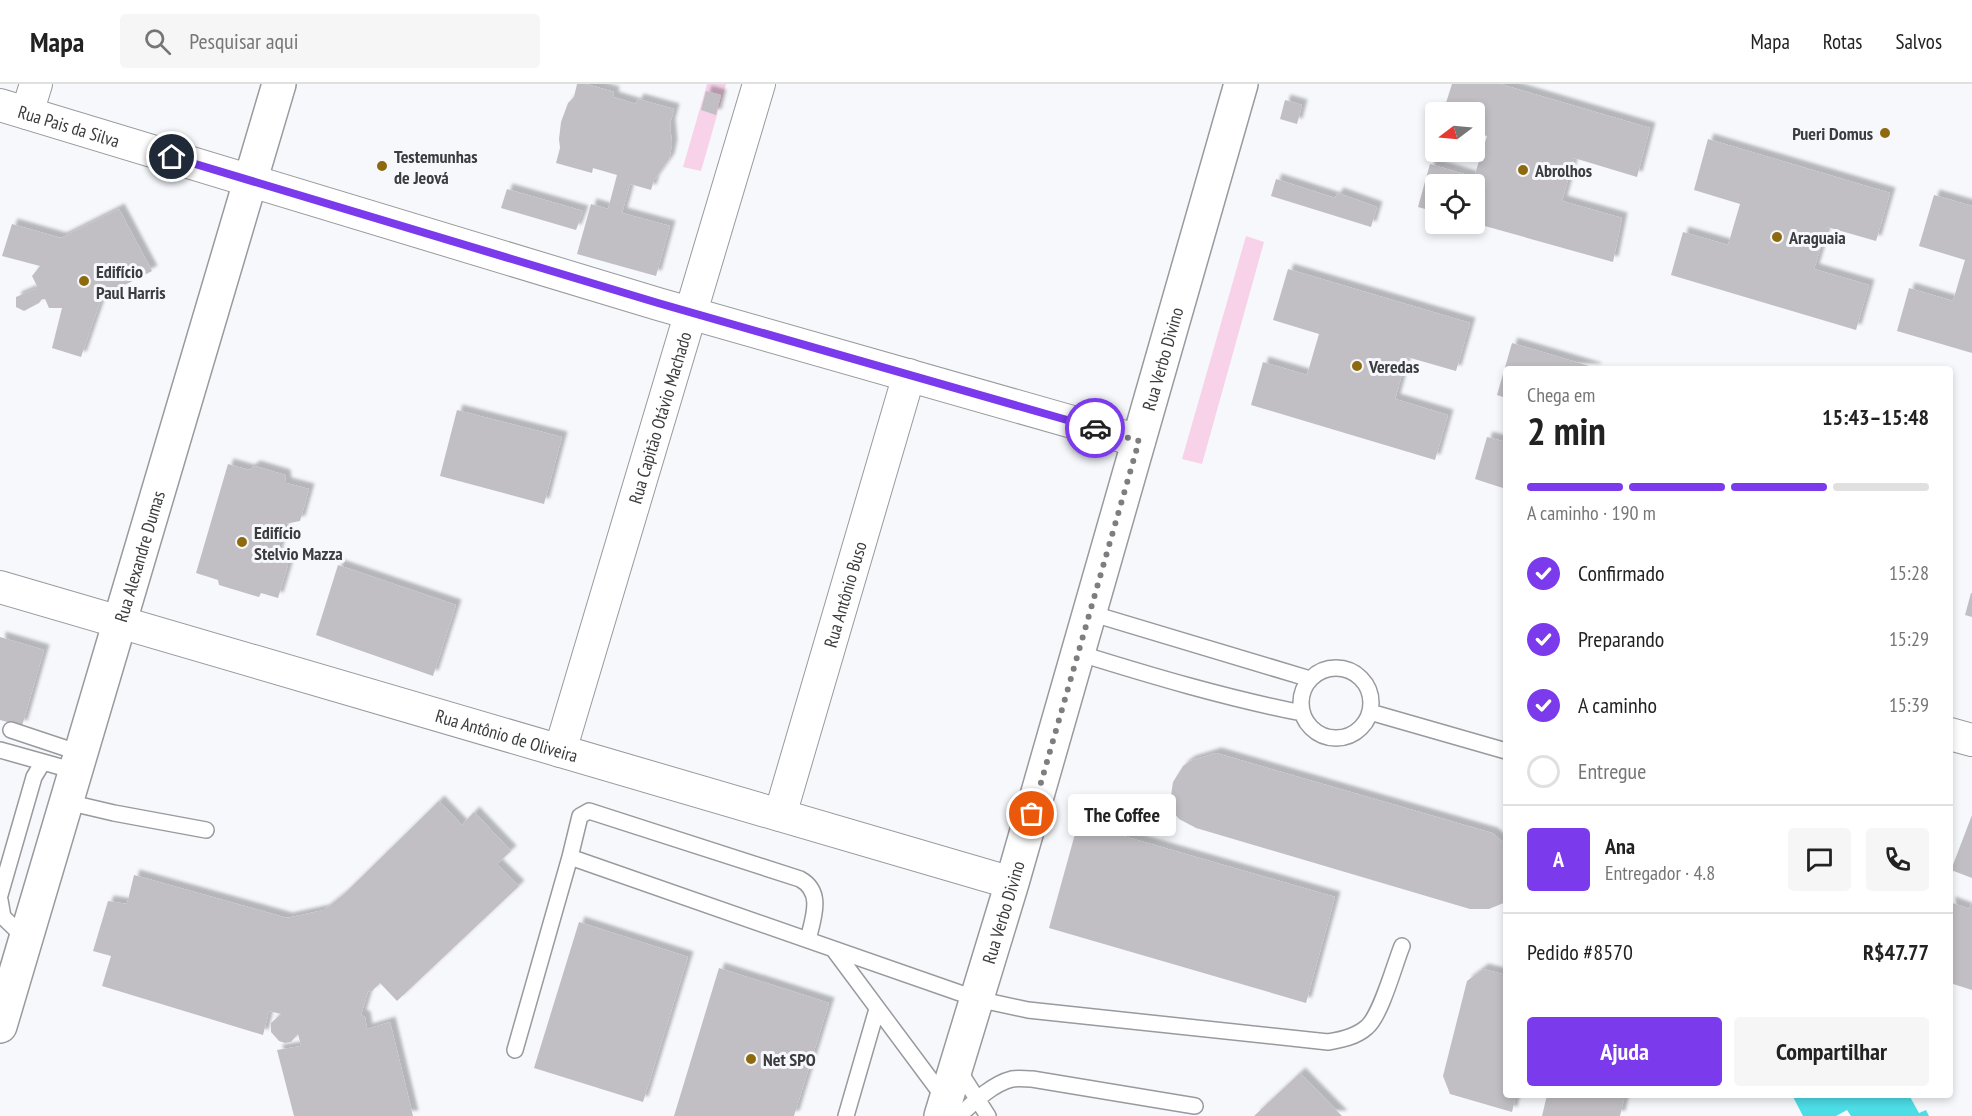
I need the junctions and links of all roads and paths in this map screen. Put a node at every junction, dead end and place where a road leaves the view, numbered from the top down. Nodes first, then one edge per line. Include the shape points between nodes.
1 (36, 84) edge
2 (279, 84) edge
3 (759, 84) edge
4 (1241, 84) edge
5 (14, 109) edge
6 (251, 181) junction
7 (691, 313) junction
8 (909, 375) junction
9 (1139, 441) junction
10 (0, 587) edge
11 (1090, 613) junction
12 (119, 622) junction
13 (1078, 653) junction
14 (1310, 679) junction
15 (1370, 712) junction
16 (1302, 713) junction
17 (10, 730) dead end
18 (1953, 735) edge
19 (1972, 740) edge
20 (0, 750) edge
21 (1503, 750) edge
22 (560, 751) junction
23 (43, 762) junction
24 (74, 775) junction
25 (780, 815) junction
26 (207, 830) dead end
27 (570, 857) junction
28 (1012, 883) junction
29 (0, 895) edge
30 (0, 900) edge
31 (26, 939) junction
32 (808, 940) junction
33 (1402, 946) dead end
34 (834, 950) junction
35 (977, 999) junction
36 (877, 1009) junction
37 (0, 1026) edge
38 (514, 1050) dead end
39 (1195, 1106) dead end
40 (956, 1108) edge
41 (846, 1116) edge
42 (988, 1116) edge

1 - 5 street
2 - 6 street, Rua Alexandre Dumas
3 - 7 street, Rua Capitão Otávio Machado
4 - 9 street, Rua Verbo Divino
5 - 6 street, Rua Pais da Silva
6 - 7 street, Rua Pais da Silva
6 - 12 street, Rua Alexandre Dumas
7 - 8 street, Rua Pais da Silva
7 - 22 street, Rua Capitão Otávio Machado
8 - 9 street, Rua Pais da Silva
8 - 25 street, Rua Antônio Buso
9 - 11 street, Rua Verbo Divino
10 - 12 street, Rua Antônio de Oliveira
11 - 13 street, Rua Verbo Divino
11 - 14 lane
12 - 22 street, Rua Antônio de Oliveira
12 - 24 street, Rua Alexandre Dumas
13 - 16 lane
13 - 28 street, Rua Verbo Divino
14 - 15 lane via 1335,668 1353,672 1370,694
14 - 16 lane via 1302,694
15 - 16 lane via 1353,734 1336,738 1311,729
15 - 21 lane
17 - 24 lane
18 - 19 street
20 - 23 lane
22 - 25 street, Rua Antônio de Oliveira
23 - 24 lane
23 - 29 lane via 34,777
24 - 26 lane via 114,813
24 - 31 street, Rua Alexandre Dumas
25 - 28 street, Rua Antônio de Oliveira
27 - 32 lane
27 - 32 lane via 580,816 589,811 800,879 811,888 816,902
27 - 38 lane
28 - 35 street, Rua Verbo Divino
30 - 31 lane via 3,917
31 - 37 street, Rua Alexandre Dumas
32 - 34 lane
33 - 35 lane via 1368,1026 1328,1042 1028,1010
34 - 35 lane
34 - 36 lane
35 - 40 street, Rua Verbo Divino via 956,1067
36 - 40 lane
36 - 41 lane
39 - 40 lane via 1014,1078
40 - 42 lane

